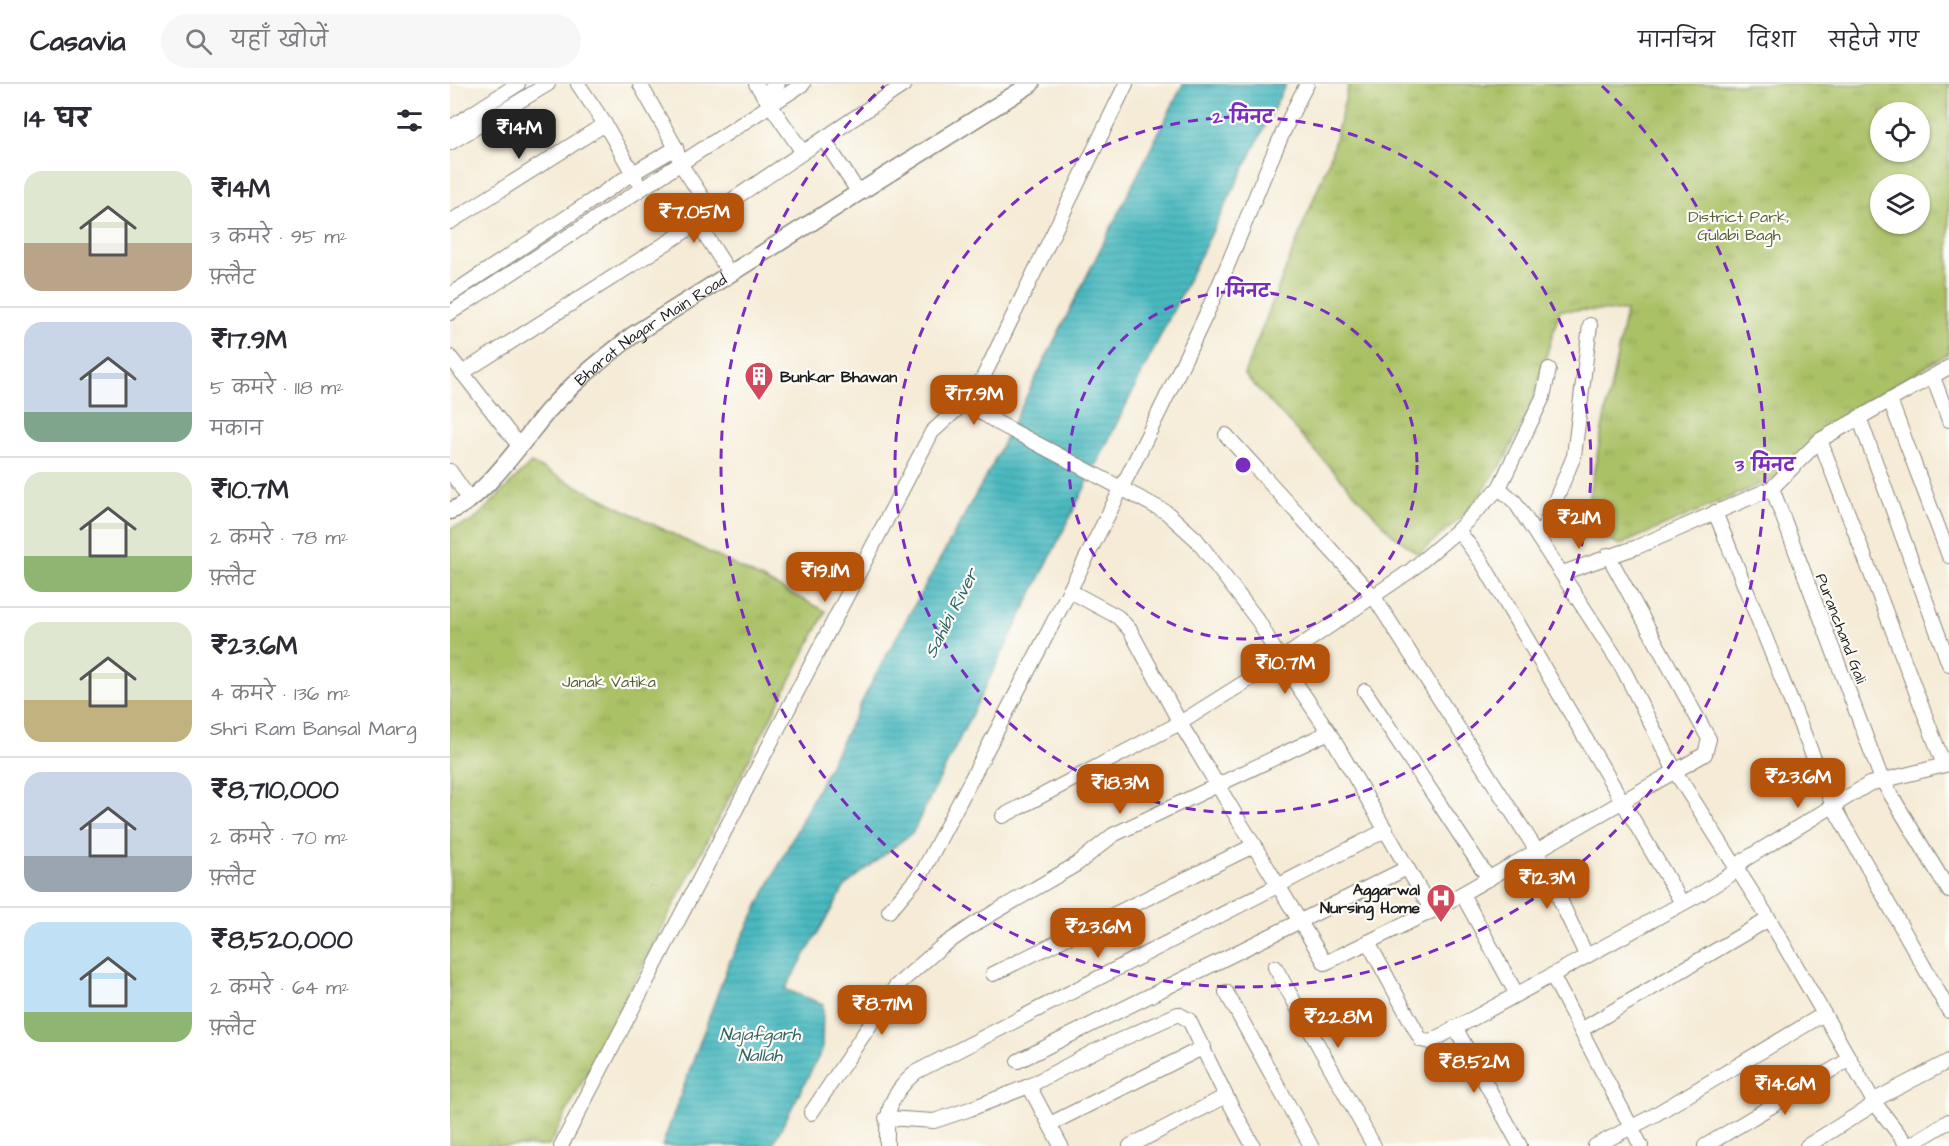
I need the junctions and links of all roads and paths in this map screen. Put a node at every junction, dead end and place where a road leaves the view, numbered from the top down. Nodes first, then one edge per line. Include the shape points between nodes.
1 (518, 84) edge
2 (548, 84) edge
3 (578, 84) edge
4 (640, 84) edge
5 (778, 84) edge
6 (803, 84) edge
7 (905, 84) edge
8 (1032, 84) edge
9 (1126, 84) edge
10 (1307, 84) edge
11 (763, 95) edge
12 (605, 124) junction
13 (450, 128) edge
14 (824, 141) junction
15 (450, 143) edge
16 (676, 148) junction
17 (802, 151) junction
18 (680, 163) junction
19 (633, 173) junction
20 (641, 188) junction
21 (859, 193) junction
22 (712, 212) junction
23 (450, 222) edge
24 (698, 223) junction
25 (730, 274) junction
26 (450, 295) edge
27 (450, 313) edge
28 (1590, 325) dead end
29 (450, 357) edge
30 (1949, 367) edge
31 (1549, 369) dead end
32 (462, 373) junction
33 (1933, 377) junction
34 (1890, 400) junction
35 (967, 403) junction
36 (1859, 417) junction
37 (1949, 420) edge
38 (1226, 435) dead end
39 (1820, 440) junction
40 (520, 447) junction
41 (450, 471) edge
42 (1499, 488) junction
43 (1772, 488) junction
44 (1123, 489) junction
45 (470, 500) junction
46 (450, 511) edge
47 (1715, 512) junction
48 (1458, 530) junction
49 (1539, 539) junction
50 (1608, 555) junction
51 (1949, 556) edge
52 (1562, 573) junction
53 (1070, 591) junction
54 (1374, 597) junction
55 (1280, 660) junction
56 (1949, 664) edge
57 (1365, 691) dead end
58 (1180, 723) junction
59 (1329, 732) junction
60 (1946, 765) edge
61 (1676, 773) junction
62 (1882, 780) junction
63 (1220, 786) junction
64 (1624, 802) junction
65 (1833, 806) junction
66 (1003, 816) dead end
67 (1386, 830) junction
68 (1255, 845) junction
69 (1537, 851) junction
70 (1407, 868) junction
71 (1736, 869) junction
72 (1489, 879) junction
73 (1278, 885) junction
74 (1949, 891) edge
75 (1462, 894) junction
76 (1682, 903) junction
77 (889, 911) dead end
78 (1432, 911) junction
79 (1769, 919) junction
80 (1300, 922) junction
81 (1368, 942) junction
82 (1586, 955) junction
83 (1275, 967) dead end
84 (993, 974) dead end
85 (1552, 975) junction
86 (1226, 992) dead end
87 (1516, 993) junction
88 (1949, 1011) edge
89 (1824, 1014) junction
90 (1455, 1027) junction
91 (1581, 1030) junction
92 (1204, 1047) junction
93 (1850, 1059) junction
94 (1017, 1060) dead end
95 (1949, 1061) edge
96 (1029, 1086) junction
97 (1226, 1096) junction
98 (1874, 1102) junction
99 (811, 1113) dead end
100 (886, 1118) junction
101 (1949, 1121) edge
102 (1050, 1124) junction
103 (1631, 1127) junction
104 (1250, 1145) edge
105 (561, 1146) edge
106 (887, 1146) edge
107 (1061, 1146) edge
108 (1130, 1146) edge
109 (1311, 1146) edge
110 (1374, 1146) edge
111 (1521, 1146) edge
112 (1595, 1146) edge
113 (1641, 1146) edge
114 (1705, 1146) edge
115 (1807, 1146) edge
116 (1908, 1146) edge

1 - 13 street
2 - 15 street
3 - 12 street
4 - 16 street
5 - 11 street
6 - 11 street
7 - 14 street
8 - 21 street, Bharat Nagar Main Road
9 - 35 street via 976,392
10 - 44 street via 1282,129 1205,318
11 - 17 street
11 - 18 street
12 - 19 street
12 - 23 street
14 - 17 street
14 - 21 street
16 - 18 street
16 - 19 street
17 - 22 street
18 - 20 street
18 - 22 street
19 - 20 street
19 - 26 street
20 - 27 street
21 - 25 street, Bharat Nagar Main Road
22 - 24 street
24 - 25 street
24 - 32 street
25 - 40 street, Bharat Nagar Main Road via 633,335 585,374 547,412
28 - 49 street via 1574,456
29 - 32 street
30 - 33 street
31 - 42 street via 1543,398
32 - 40 street
33 - 34 street
33 - 37 street
34 - 36 street
34 - 51 street
35 - 44 street
35 - 105 street via 932,432
36 - 39 street
36 - 56 street
38 - 54 street
39 - 43 street
39 - 60 street
40 - 45 street, Bharat Nagar Main Road
41 - 45 street
42 - 48 street
42 - 49 street via 1515,502
43 - 47 street
43 - 62 street, Puranchand Gali
44 - 53 street
44 - 55 street via 1166,512 1196,539 1259,622
45 - 46 street, Bharat Nagar Main Road
47 - 50 street via 1637,547
47 - 65 street
48 - 54 street
48 - 64 street via 1483,564
49 - 52 street
50 - 52 street
50 - 61 street via 1709,739 1706,754
52 - 61 street via 1622,667
53 - 58 street via 1118,617 1130,630
53 - 77 street via 923,871
54 - 55 street
54 - 69 street
55 - 58 street
55 - 59 street
57 - 72 street
58 - 63 street
58 - 66 street
59 - 63 street
59 - 67 street
60 - 62 street
61 - 64 street
61 - 71 street
62 - 65 street
62 - 74 street, Puranchand Gali
63 - 68 street
63 - 99 street via 1113,835 1077,864 978,922 924,961 896,986
64 - 69 street
64 - 76 street
65 - 71 street via 1744,860
65 - 88 street
67 - 70 street
67 - 73 street
68 - 73 street
68 - 84 street
69 - 72 street
69 - 82 street
70 - 78 street
70 - 80 street
71 - 76 street
71 - 79 street
72 - 75 street
73 - 80 street
73 - 100 street via 916,1072 900,1086
75 - 78 street
75 - 87 street
76 - 82 street
78 - 81 street
79 - 89 street
79 - 91 street
80 - 81 street via 1324,963
80 - 94 street
81 - 90 street via 1421,1040 1430,1042
82 - 85 street
83 - 110 street
85 - 87 street
85 - 91 street
86 - 109 street
87 - 90 street
89 - 93 street
89 - 103 street
90 - 111 street
91 - 103 street
92 - 96 street via 1189,1020 1178,1014
92 - 97 street
92 - 102 street
93 - 98 street
93 - 114 street
95 - 98 street
96 - 100 street via 934,1121
96 - 102 street
97 - 104 street
97 - 108 street
98 - 115 street
98 - 116 street
100 - 106 street
101 - 116 street
102 - 107 street
103 - 112 street
103 - 113 street

